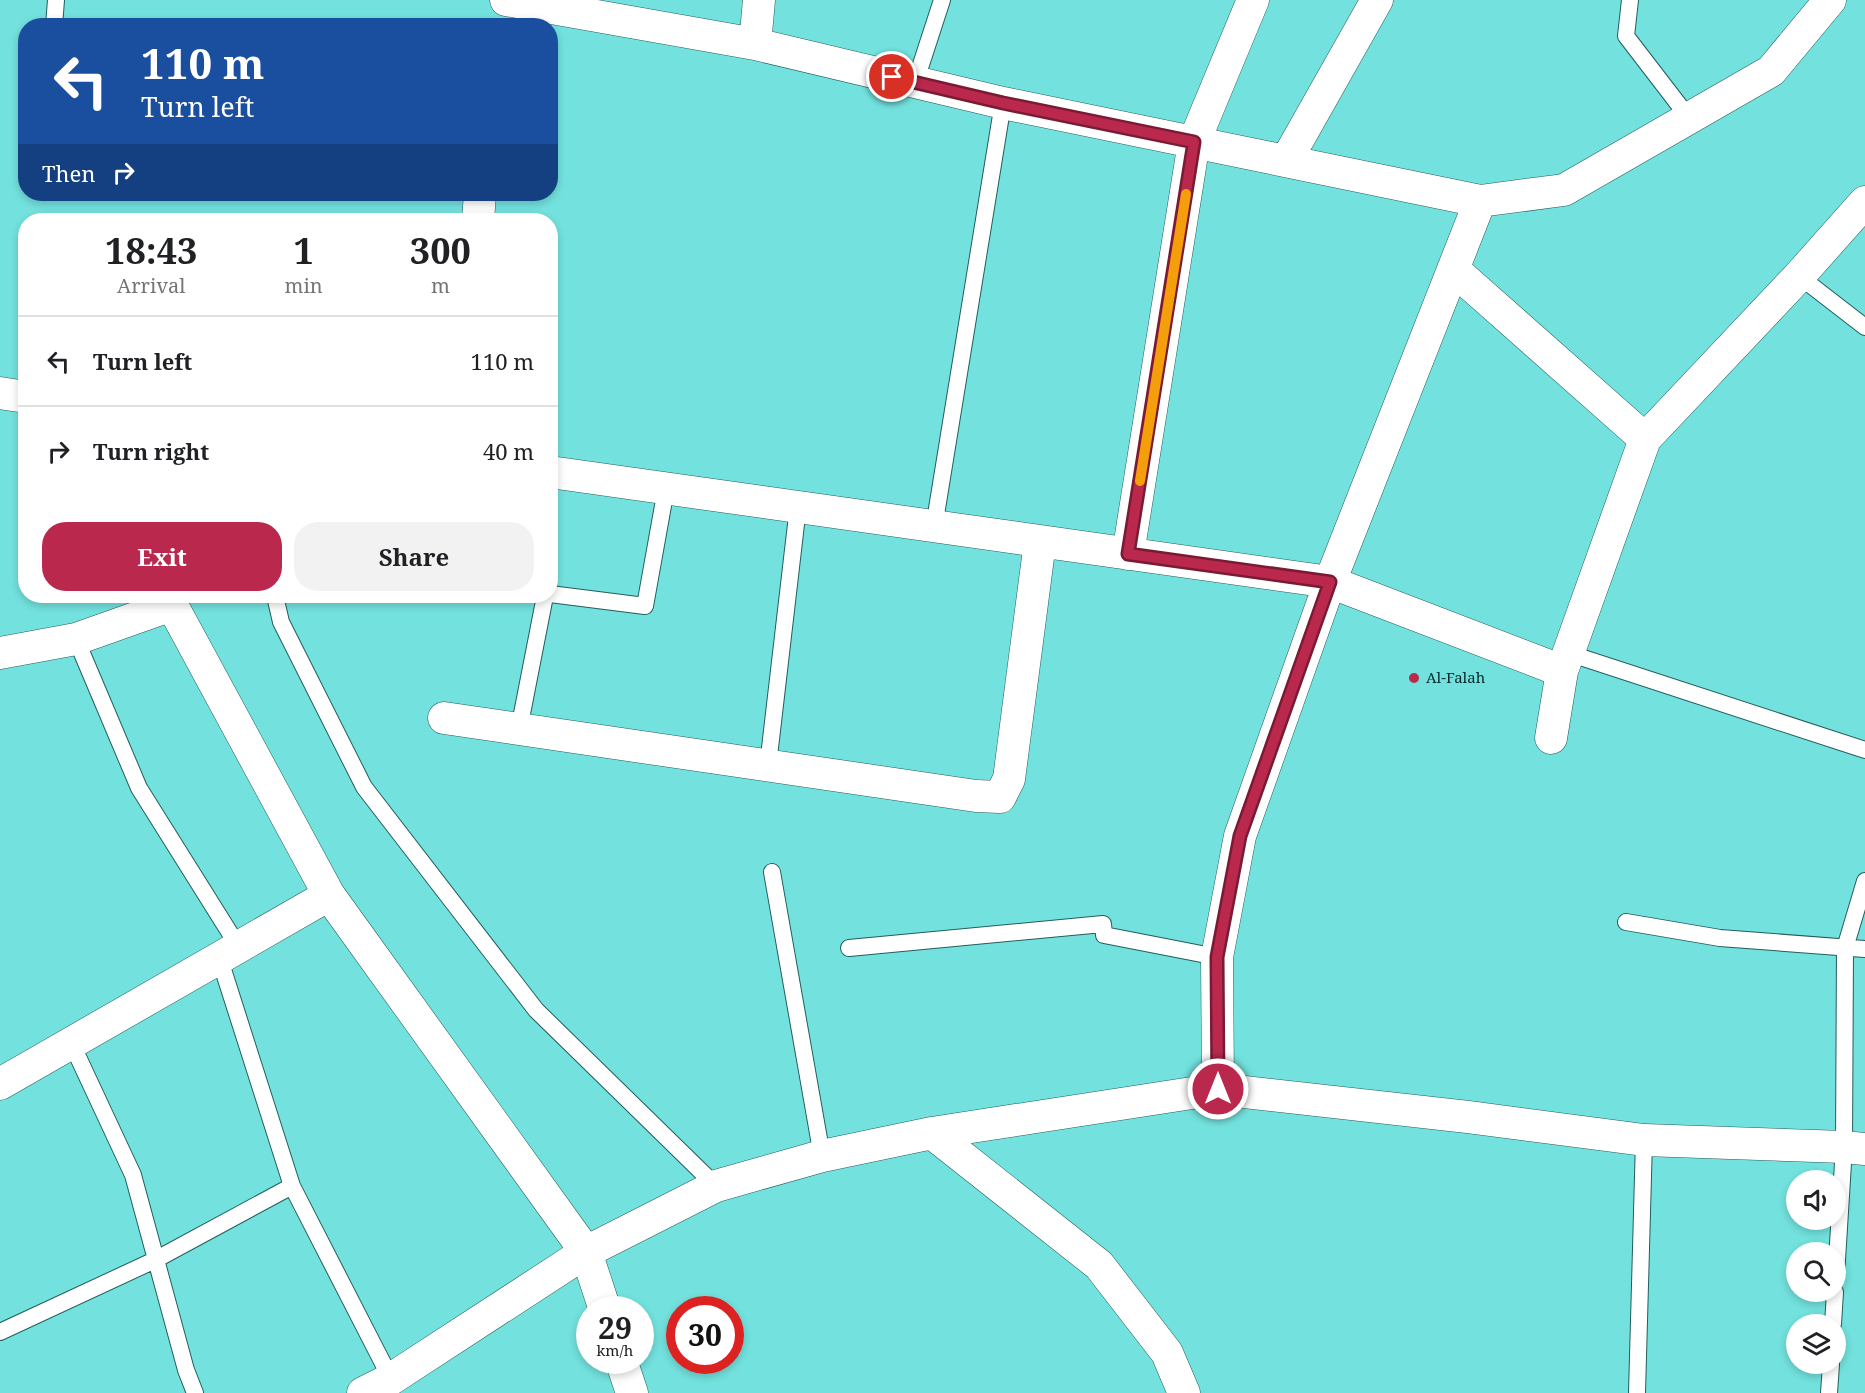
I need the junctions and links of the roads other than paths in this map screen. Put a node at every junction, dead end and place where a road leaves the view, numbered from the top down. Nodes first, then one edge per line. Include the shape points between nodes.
1 (56, 0) edge
2 (500, 0) edge
3 (506, 0) edge
4 (759, 0) edge
5 (942, 0) edge
6 (1253, 0) edge
7 (1377, 0) edge
8 (1630, 0) edge
9 (1830, 0) edge
10 (55, 18) edge
11 (499, 18) edge
12 (755, 44) junction
13 (915, 83) junction
14 (1003, 103) junction
15 (1689, 118) junction
16 (1194, 142) junction
17 (1286, 161) junction
18 (1480, 201) junction
19 (1865, 202) edge
20 (1453, 269) junction
21 (1799, 276) junction
22 (1865, 327) edge
23 (0, 393) edge
24 (18, 396) edge
25 (1645, 439) junction
26 (558, 473) edge
27 (666, 489) junction
28 (798, 507) junction
29 (934, 527) junction
30 (1040, 542) junction
31 (1128, 554) junction
32 (1330, 582) junction
33 (558, 595) edge
34 (164, 603) edge
35 (173, 603) edge
36 (277, 603) edge
37 (543, 603) edge
38 (76, 639) junction
39 (0, 653) edge
40 (1565, 662) junction
41 (444, 718) dead end
42 (519, 729) junction
43 (1551, 738) dead end
44 (1865, 750) edge
45 (768, 765) junction
46 (772, 872) dead end
47 (1865, 881) edge
48 (329, 895) junction
49 (1626, 922) dead end
50 (849, 948) dead end
51 (1845, 948) junction
52 (1865, 949) edge
53 (229, 952) junction
54 (1217, 957) junction
55 (71, 1042) junction
56 (0, 1083) edge
57 (1218, 1089) junction
58 (932, 1133) junction
59 (1644, 1140) junction
60 (1854, 1148) edge
61 (822, 1156) junction
62 (292, 1186) junction
63 (716, 1186) junction
64 (1841, 1242) edge
65 (586, 1252) junction
66 (155, 1260) junction
67 (600, 1296) edge
68 (0, 1332) edge
69 (626, 1374) edge
70 (1830, 1374) edge
71 (374, 1389) edge
72 (195, 1393) edge
73 (632, 1393) edge
74 (1184, 1393) edge
75 (1637, 1393) edge
76 (1829, 1393) edge

1 - 10 lane
2 - 11 street
3 - 12 street
4 - 12 street
5 - 13 lane
6 - 16 street
7 - 17 street
8 - 15 lane via 1626,36
9 - 15 street via 1771,71
12 - 13 street
13 - 14 street
14 - 16 street
14 - 29 lane
15 - 18 street via 1564,190
16 - 17 street
16 - 31 street
17 - 18 street
18 - 20 street
19 - 21 street
20 - 25 street
20 - 32 street
21 - 22 lane
21 - 25 street
23 - 24 street
25 - 40 street
26 - 27 street
27 - 28 street
27 - 33 lane via 645,606
28 - 29 street
28 - 45 lane
29 - 30 street
30 - 31 street
30 - 45 street via 1008,779 1000,797
31 - 32 street
32 - 40 street
32 - 54 street via 1240,836
34 - 38 street
35 - 48 street
36 - 63 lane via 281,622 364,787 536,1010
37 - 42 lane
38 - 39 street
38 - 53 lane via 140,788
40 - 43 street
40 - 44 lane
41 - 42 street
42 - 45 street
46 - 61 lane
47 - 51 lane
48 - 53 street
48 - 65 street
49 - 51 lane via 1720,938
50 - 54 lane via 1103,924 1104,935
51 - 52 lane
51 - 60 lane
53 - 55 street
53 - 62 lane
54 - 57 street
55 - 56 street
55 - 66 lane via 133,1175
57 - 58 street
57 - 59 street
58 - 61 street
58 - 74 street via 1099,1265 1167,1353
59 - 60 street
59 - 75 lane
60 - 64 lane
61 - 63 street
62 - 66 lane
62 - 71 lane
63 - 65 street
65 - 67 street
65 - 71 street
66 - 68 lane
66 - 72 lane
69 - 73 street
70 - 76 lane

